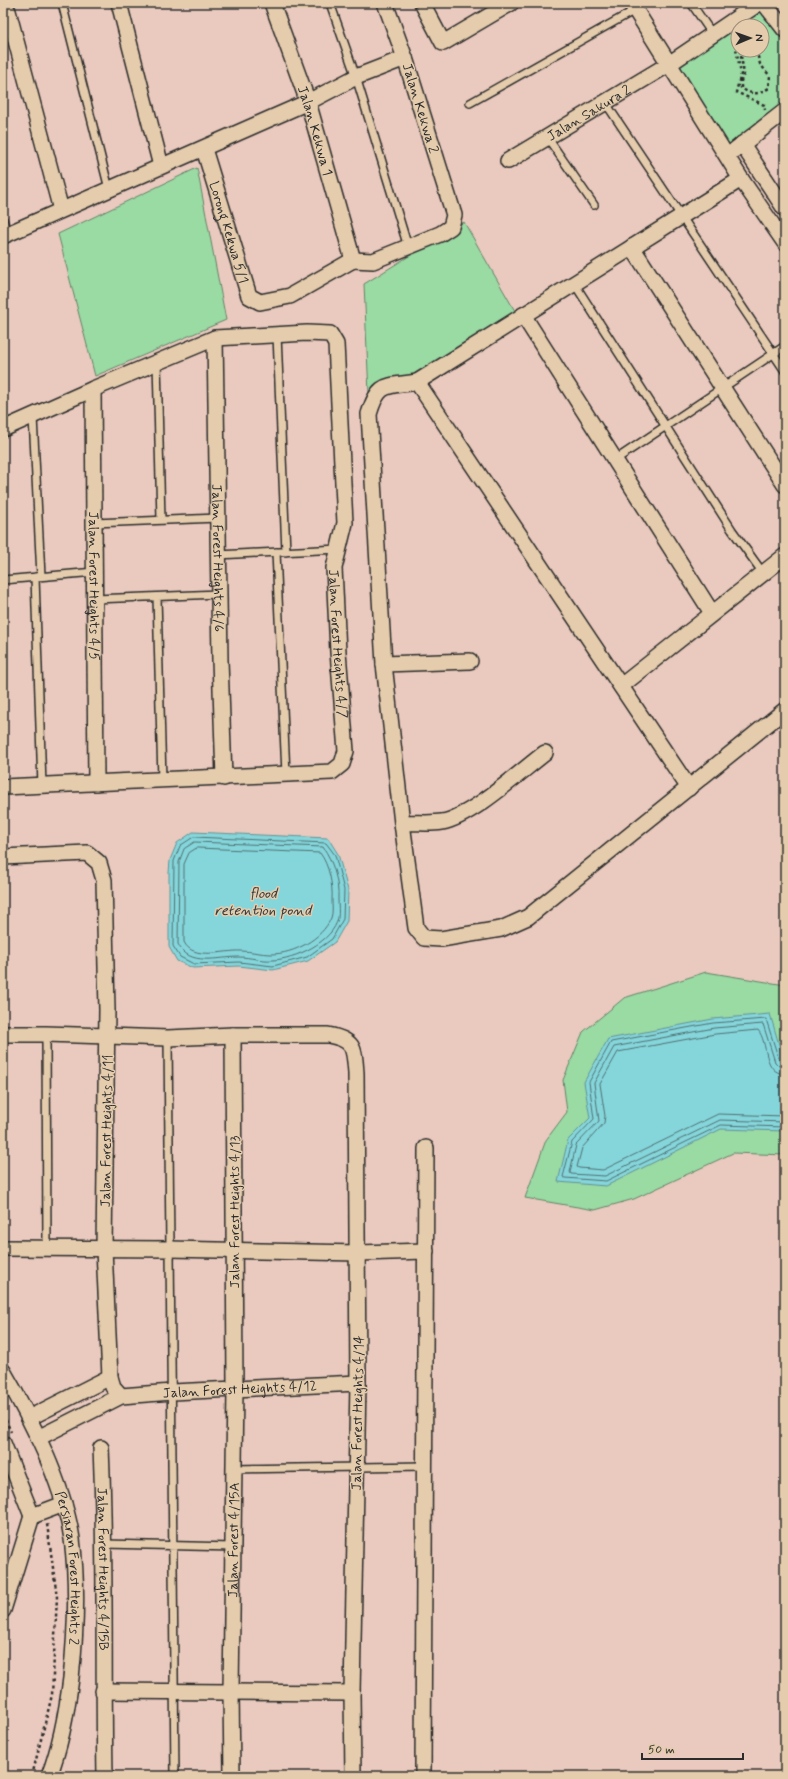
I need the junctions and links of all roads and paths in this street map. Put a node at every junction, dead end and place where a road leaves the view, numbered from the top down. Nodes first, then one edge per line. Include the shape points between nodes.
1 (62, 3) edge
2 (119, 3) edge
3 (272, 3) edge
4 (330, 3) edge
5 (385, 3) edge
6 (422, 3) edge
7 (511, 3) edge
8 (691, 3) edge
9 (759, 3) edge
10 (764, 3) edge
11 (633, 6) edge
12 (8, 9) edge
13 (785, 30) edge
14 (713, 35) junction
15 (405, 58) junction
16 (738, 58) edge
17 (741, 58) edge
18 (758, 58) edge
19 (669, 64) junction
20 (356, 77) junction
21 (308, 102) junction
22 (605, 102) junction
23 (470, 103) dead end
24 (784, 115) edge
25 (768, 124) junction
26 (547, 137) junction
27 (742, 144) junction
28 (204, 149) junction
29 (728, 156) junction
30 (508, 161) dead end
31 (161, 166) junction
32 (741, 179) junction
33 (109, 189) junction
34 (594, 205) dead end
35 (785, 208) edge
36 (61, 210) junction
37 (680, 216) junction
38 (3, 219) edge
39 (5, 235) edge
40 (785, 243) edge
41 (408, 247) junction
42 (632, 247) junction
43 (353, 260) junction
44 (574, 283) junction
45 (523, 315) junction
46 (277, 335) junction
47 (215, 338) junction
48 (785, 346) edge
49 (773, 354) junction
50 (157, 362) junction
51 (785, 371) edge
52 (417, 382) junction
53 (722, 388) junction
54 (93, 389) junction
55 (33, 417) junction
56 (666, 426) junction
57 (3, 429) edge
58 (615, 460) junction
59 (785, 485) edge
60 (218, 518) junction
61 (161, 520) junction
62 (94, 523) junction
63 (339, 549) junction
64 (276, 552) junction
65 (286, 552) junction
66 (218, 555) junction
67 (785, 556) edge
68 (94, 572) junction
69 (762, 573) junction
70 (38, 577) junction
71 (3, 580) edge
72 (219, 594) junction
73 (157, 597) junction
74 (95, 599) junction
75 (712, 613) junction
76 (470, 661) dead end
77 (384, 664) junction
78 (620, 686) junction
79 (785, 710) edge
80 (545, 753) dead end
81 (286, 774) junction
82 (224, 778) junction
83 (162, 780) junction
84 (96, 783) junction
85 (42, 786) junction
86 (3, 788) edge
87 (689, 788) junction
88 (402, 823) junction
89 (3, 857) edge
90 (3, 1034) edge
91 (46, 1034) junction
92 (107, 1035) junction
93 (233, 1035) junction
94 (168, 1038) junction
95 (426, 1148) dead end
96 (3, 1248) edge
97 (104, 1249) junction
98 (170, 1249) junction
99 (47, 1250) junction
100 (234, 1250) junction
101 (426, 1252) junction
102 (358, 1253) junction
103 (3, 1371) edge
104 (110, 1377) junction
105 (358, 1383) junction
106 (235, 1389) junction
107 (172, 1392) junction
108 (121, 1396) junction
109 (3, 1414) edge
110 (29, 1418) junction
111 (38, 1438) junction
112 (8, 1439) edge
113 (101, 1448) dead end
114 (426, 1466) junction
115 (356, 1468) junction
116 (234, 1469) junction
117 (64, 1504) junction
118 (38, 1514) junction
119 (105, 1544) junction
120 (173, 1546) junction
121 (233, 1547) junction
122 (3, 1610) edge
123 (103, 1691) junction
124 (174, 1691) junction
125 (231, 1692) junction
126 (352, 1693) junction
127 (32, 1776) edge
128 (49, 1776) edge
129 (105, 1776) edge
130 (175, 1776) edge
131 (232, 1776) edge
132 (353, 1776) edge
133 (423, 1776) edge

1 - 33 lane
2 - 31 street
3 - 21 street, Jalan Kekwa 1
4 - 20 lane
5 - 15 street, Jalan Kekwa 2
6 - 7 street via 443,43
8 - 14 lane
9 - 14 street, Jalan Sakura 2
10 - 13 street
11 - 19 street
11 - 23 lane
12 - 36 street
14 - 19 street, Jalan Sakura 2
15 - 20 street
15 - 41 street, Jalan Kekwa 2 via 454,215 452,227
16 - 25 path via 741,74 736,92 764,105
17 - 18 path via 744,74 741,88 749,94 760,93 769,88 770,76
19 - 22 street, Jalan Sakura 2
19 - 29 street
20 - 21 street
20 - 41 lane
21 - 28 street
21 - 43 street, Jalan Kekwa 1
22 - 26 street, Jalan Sakura 2
22 - 37 lane
24 - 25 street
25 - 27 street
26 - 30 street, Jalan Sakura 2
26 - 34 lane
27 - 29 street
27 - 35 street
28 - 31 street
28 - 43 street, Lorong Kekwa 5/1 via 249,296 260,302 290,296
29 - 32 street
31 - 33 street
32 - 37 street
32 - 40 street
33 - 36 street
36 - 39 street
37 - 42 street
37 - 49 lane
38 - 39 lane
41 - 43 street via 373,261
42 - 44 street
42 - 53 street
44 - 45 street
44 - 56 lane
45 - 52 street
45 - 58 street
46 - 47 street
46 - 63 street, Jalan Forest Heights 4/7 via 330,334 336,344 345,523
46 - 65 lane
47 - 50 street
47 - 60 street, Jalan Forest Heights 4/6
48 - 49 lane
49 - 51 lane
49 - 53 lane
50 - 54 street
50 - 61 lane
52 - 77 street via 383,387 375,396 369,414
52 - 78 street
53 - 56 lane
53 - 59 street
54 - 55 street
54 - 62 street, Jalan Forest Heights 4/5
55 - 57 street
55 - 70 lane
56 - 58 lane
56 - 69 lane
58 - 75 street
60 - 61 lane
60 - 66 street, Jalan Forest Heights 4/6
61 - 62 lane
62 - 68 street, Jalan Forest Heights 4/5
63 - 65 lane
63 - 81 street, Jalan Forest Heights 4/7 via 334,568 346,751 342,764 332,772
64 - 65 lane
64 - 66 lane
64 - 81 lane
66 - 72 street, Jalan Forest Heights 4/6
67 - 69 street
68 - 70 lane
68 - 74 street, Jalan Forest Heights 4/5
69 - 75 street
70 - 71 lane
70 - 85 lane
72 - 73 lane
72 - 82 street, Jalan Forest Heights 4/6
73 - 74 lane
73 - 83 lane
74 - 84 street, Jalan Forest Heights 4/5
75 - 78 street
76 - 77 street
77 - 88 street
78 - 87 street
79 - 87 street
80 - 88 street via 457,817 442,822
81 - 82 street
82 - 83 street
83 - 84 street
84 - 85 street
85 - 86 street
87 - 88 street via 528,917 501,929 441,939 424,938 416,928
89 - 92 street, Jalan Forest Heights 4/11 via 87,853 99,863 104,880
90 - 91 street
91 - 92 street
91 - 99 lane
92 - 94 street
92 - 97 street, Jalan Forest Heights 4/11
93 - 94 street
93 - 100 street, Jalan Forest Heights 4/13
93 - 102 street, Jalan Forest Heights 4/14 via 328,1035 342,1037 350,1043 354,1050 356,1073
94 - 98 lane
95 - 101 street
96 - 99 street
97 - 98 street
97 - 99 street
97 - 104 street, Jalan Forest Heights 4/11
98 - 100 street
98 - 107 lane
100 - 102 street
100 - 106 street, Jalan Forest Heights 4/13
101 - 102 street
101 - 114 street
102 - 105 street, Jalan Forest Heights 4/14
103 - 110 street, Persiaran Forest Heights 2
104 - 108 street, Jalan Forest Heights 4/11 via 113,1387
104 - 110 street
105 - 106 street, Jalan Forest Heights 4/12
105 - 115 street, Jalan Forest Heights 4/14
106 - 107 street, Jalan Forest Heights 4/12
106 - 116 street, Jalan Forest 4/15A
107 - 108 street, Jalan Forest Heights 4/12
107 - 120 lane
108 - 111 street
109 - 112 path
110 - 111 street, Persiaran Forest Heights 2
111 - 117 street, Persiaran Forest Heights 2
112 - 118 street
113 - 119 street, Jalan Forest Heights 4/15B
114 - 115 lane
114 - 133 street
115 - 116 lane
115 - 126 street, Jalan Forest Heights 4/14
116 - 121 street, Jalan Forest 4/15A
117 - 118 street
117 - 128 street, Persiaran Forest Heights 2 via 75,1568 75,1636 67,1706 60,1742
118 - 122 street
118 - 127 path via 57,1597 52,1695
119 - 120 lane
119 - 123 street, Jalan Forest Heights 4/15B
120 - 121 lane
120 - 124 lane
121 - 125 street, Jalan Forest 4/15A
123 - 124 street
123 - 129 street, Jalan Forest Heights 4/15B
124 - 125 street
124 - 130 lane
125 - 126 street
125 - 131 street, Jalan Forest 4/15A
126 - 132 street, Jalan Forest Heights 4/14

